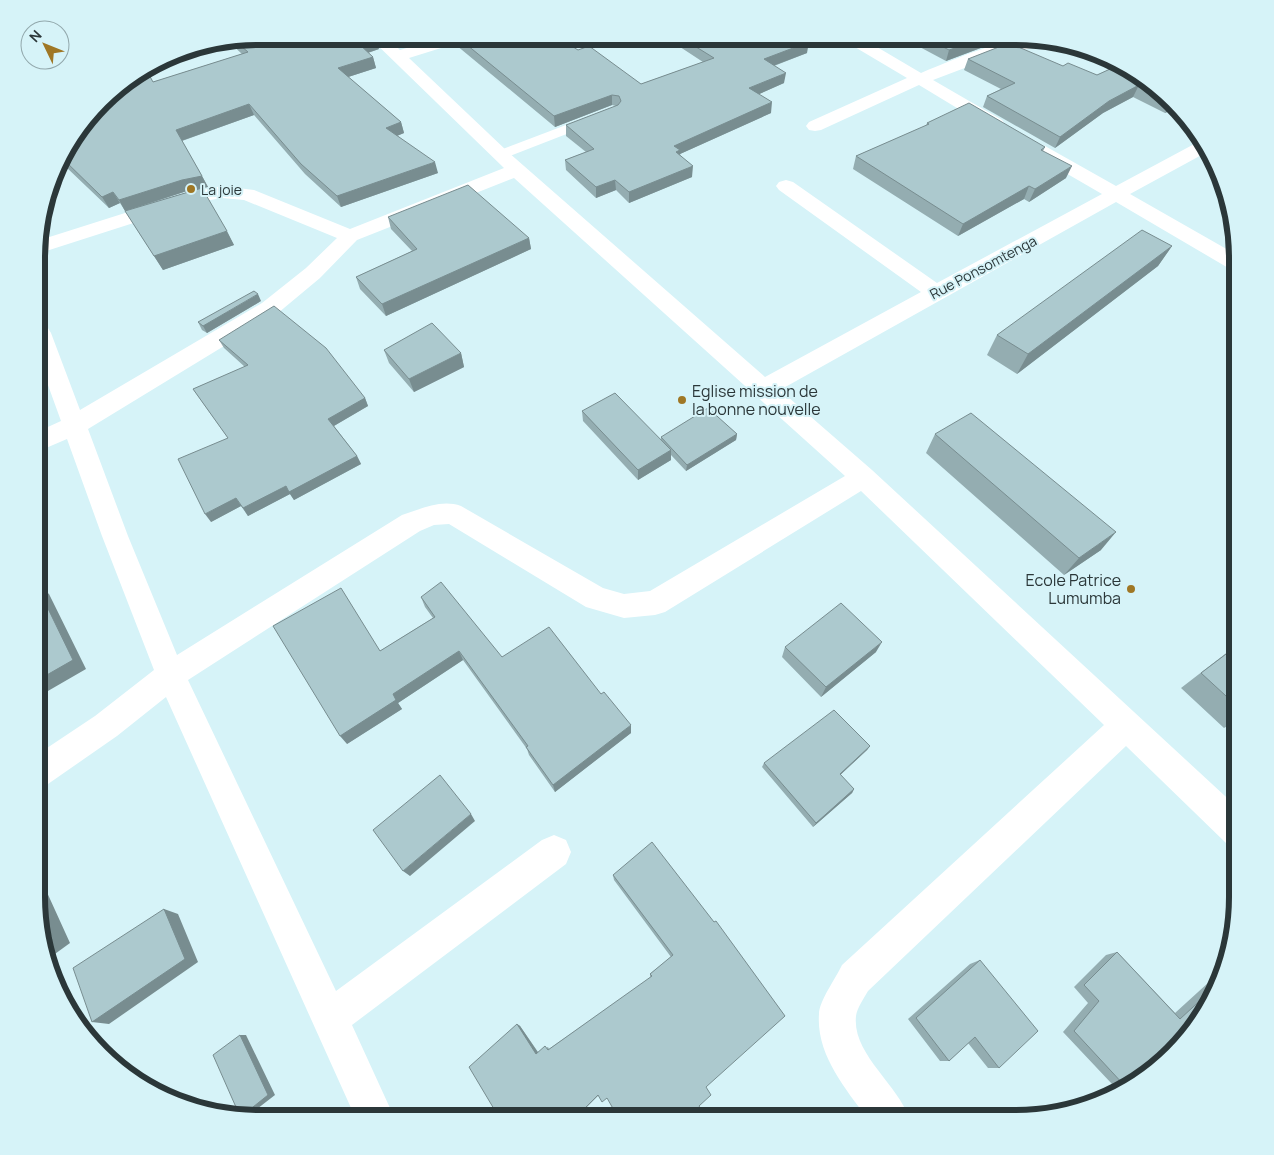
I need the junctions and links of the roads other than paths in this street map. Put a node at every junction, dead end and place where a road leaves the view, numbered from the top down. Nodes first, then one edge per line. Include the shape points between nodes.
1 (386, 45) edge
2 (435, 45) edge
3 (862, 45) edge
4 (1012, 45) edge
5 (399, 56) junction
6 (918, 79) junction
7 (605, 114) edge
8 (815, 126) dead end
9 (1198, 149) edge
10 (509, 162) junction
11 (786, 186) dead end
12 (1116, 194) junction
13 (350, 236) junction
14 (45, 245) edge
15 (1229, 259) edge
16 (935, 292) junction
17 (45, 348) edge
18 (762, 389) junction
19 (73, 426) junction
20 (45, 439) edge
21 (863, 477) junction
22 (171, 674) junction
23 (1125, 726) junction
24 (45, 768) edge
25 (1229, 823) edge
26 (554, 852) dead end
27 (330, 1018) junction
28 (372, 1110) edge
29 (884, 1110) edge

1 - 5 street
2 - 5 street
3 - 6 street
4 - 6 street
5 - 10 street
6 - 8 street
6 - 12 street
7 - 10 lane
9 - 12 street, Rue Ponsomtenga
10 - 13 street
10 - 18 street
11 - 16 street
12 - 15 street
12 - 16 street, Rue Ponsomtenga
13 - 14 street via 247,194 222,192 195,197
13 - 19 street via 313,273 270,308
16 - 18 street, Rue Ponsomtenga
17 - 19 street
18 - 21 street
19 - 20 street
19 - 22 street
21 - 22 street via 655,603 624,606 596,598 452,513 433,515 403,528
21 - 23 street
22 - 24 street via 106,726
22 - 27 street
23 - 25 street
23 - 29 street via 854,978 837,1013 841,1045
26 - 27 street
27 - 28 street

